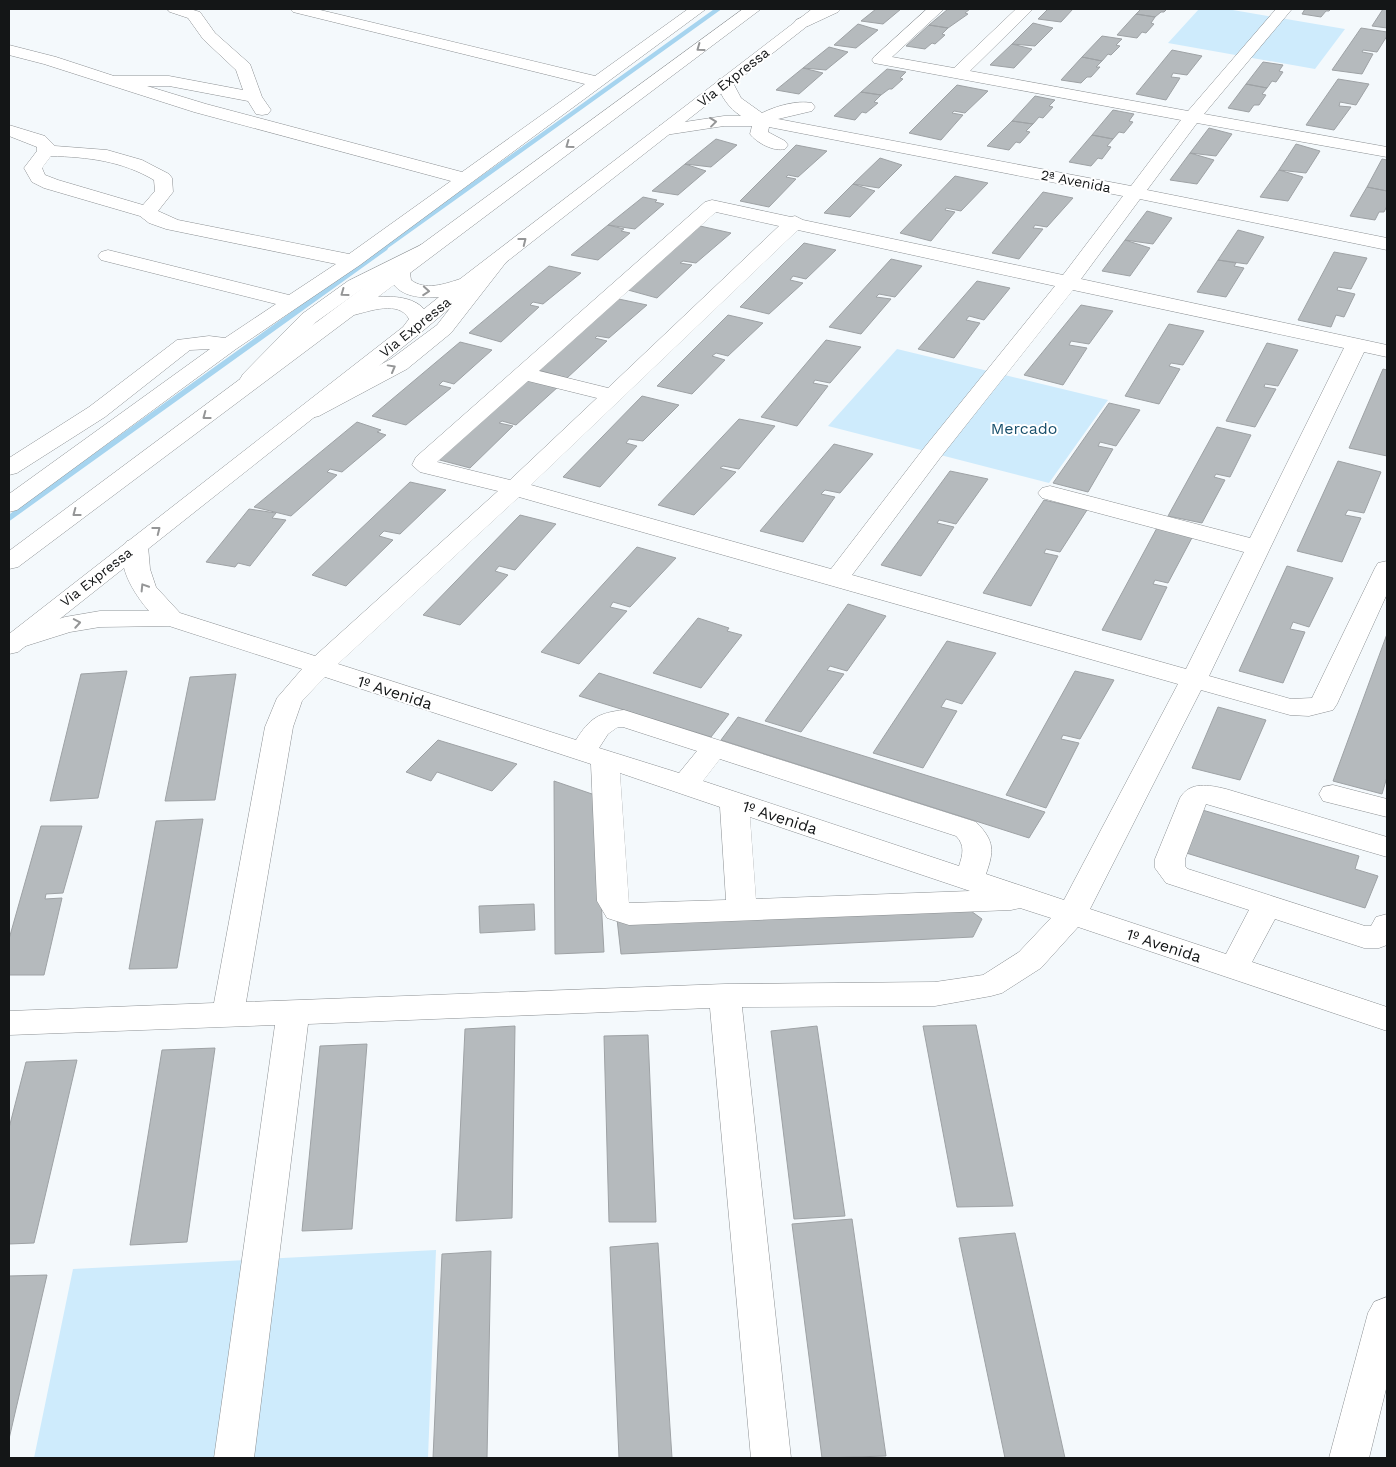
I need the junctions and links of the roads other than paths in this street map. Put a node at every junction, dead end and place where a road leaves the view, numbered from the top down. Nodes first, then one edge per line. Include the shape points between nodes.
1 (175, 9) edge
2 (298, 9) edge
3 (698, 9) edge
4 (746, 9) edge
5 (753, 9) edge
6 (821, 9) edge
7 (833, 9) edge
8 (936, 9) edge
9 (1025, 9) edge
10 (1284, 9) edge
11 (802, 24) junction
12 (728, 28) junction
13 (9, 50) edge
14 (958, 74) junction
15 (113, 81) junction
16 (597, 82) junction
17 (725, 83) junction
18 (254, 97) junction
19 (806, 107) dead end
20 (1193, 116) junction
21 (764, 121) junction
22 (9, 130) edge
23 (665, 130) junction
24 (282, 131) junction
25 (779, 145) dead end
26 (46, 151) junction
27 (1387, 152) edge
28 (466, 179) junction
29 (1137, 193) junction
30 (147, 212) junction
31 (795, 222) junction
32 (1387, 244) edge
33 (433, 245) junction
34 (108, 256) dead end
35 (353, 261) junction
36 (497, 261) junction
37 (404, 266) junction
38 (470, 281) junction
39 (1069, 281) junction
40 (292, 302) junction
41 (344, 314) junction
42 (411, 331) junction
43 (1357, 344) junction
44 (229, 345) junction
45 (1387, 351) edge
46 (523, 373) junction
47 (237, 393) junction
48 (613, 396) junction
49 (303, 416) junction
50 (9, 468) edge
51 (515, 488) junction
52 (1050, 492) dead end
53 (9, 505) edge
54 (136, 546) junction
55 (1258, 548) junction
56 (9, 562) edge
57 (1387, 568) edge
58 (837, 578) junction
59 (171, 618) junction
60 (11, 644) edge
61 (319, 667) junction
62 (1194, 679) junction
63 (715, 747) junction
64 (593, 756) junction
65 (685, 785) junction
66 (1333, 794) dead end
67 (734, 802) junction
68 (1387, 808) edge
69 (1387, 847) edge
70 (969, 879) junction
71 (1023, 899) junction
72 (1266, 906) junction
73 (742, 910) junction
74 (1072, 914) junction
75 (1387, 924) edge
76 (1234, 968) junction
77 (725, 996) junction
78 (293, 1013) junction
79 (228, 1015) junction
80 (1387, 1020) edge
81 (9, 1023) edge
82 (1387, 1314) edge
83 (234, 1458) edge
84 (771, 1458) edge
85 (1349, 1458) edge

1 - 18 street via 194,15 209,36 244,68
2 - 16 street
3 - 16 street
4 - 12 street
5 - 12 street
6 - 11 street, Via Expressa
7 - 11 street
8 - 14 street via 880,60
9 - 14 street
10 - 20 street
11 - 17 street, Via Expressa
12 -> 33 street
13 - 15 street
14 - 20 street
15 - 18 street via 169,81
15 - 24 street
16 - 28 street
17 - 21 street via 728,94 741,109
17 - 23 street, Via Expressa
18 - 24 street
19 - 21 street via 774,113
20 - 27 street
20 - 29 street
23 -> 21 street via 724,120
21 - 25 street via 759,134
21 - 29 street, 2ª Avenida
22 - 26 street via 39,140 46,145
36 -> 23 street, Via Expressa
24 - 28 street
26 - 30 street via 33,168 38,178
26 - 30 street via 80,151 150,169 164,178 164,192
28 - 35 street
29 - 32 street, 2ª Avenida
29 - 39 street
30 - 35 street via 173,225
31 - 39 street
31 - 46 street via 716,205 709,207
31 - 48 street
33 - 37 street
33 -> 47 street via 355,285 309,318
34 - 40 street
35 - 40 street
36 - 38 street, Via Expressa
49 -> 36 street via 399,364 444,329
37 -> 38 street via 400,280 405,286 419,290 444,291
37 - 41 street
38 - 42 street, Via Expressa
39 - 43 street
39 - 58 street
40 - 44 street
41 - 42 street via 368,304 398,303 417,313 418,322
41 - 47 street
42 - 49 street, Via Expressa
43 - 45 street
43 - 55 street
44 - 50 street via 209,342 184,344 97,412
44 - 53 street
46 - 48 street
46 - 51 street via 424,462 428,467
47 -> 56 street
48 - 51 street
54 -> 49 street, Via Expressa
51 - 58 street
51 - 61 street
52 - 55 street
59 -> 54 street via 151,598 138,578
54 - 60 street, Via Expressa
55 - 62 street
57 - 62 street via 1323,704 1308,708 1290,707
58 - 62 street
60 -> 59 street via 65,625 100,619
59 - 61 street, 1º Avenida
61 - 64 street, 1º Avenida
61 - 79 street via 290,698 279,727
62 - 74 street
63 - 64 street via 624,718 603,722
63 - 65 street
63 - 70 street via 966,829 976,837 979,849
64 - 65 street, 1º Avenida
64 - 73 street via 612,901 618,911 629,914
65 - 67 street, 1º Avenida
66 - 68 street
67 - 70 street, 1º Avenida
67 - 73 street
69 - 72 street via 1216,796 1202,794 1194,798 1170,859 1170,868 1177,876
70 - 71 street, 1º Avenida
71 - 73 street
71 - 74 street, 1º Avenida
72 - 75 street via 1364,937 1379,937
72 - 76 street
74 - 76 street, 1º Avenida
74 - 77 street via 1030,960 991,985 935,994
76 - 80 street, 1º Avenida
77 - 78 street
77 - 84 street
78 - 79 street
78 - 83 street
79 - 81 street
82 - 85 street

